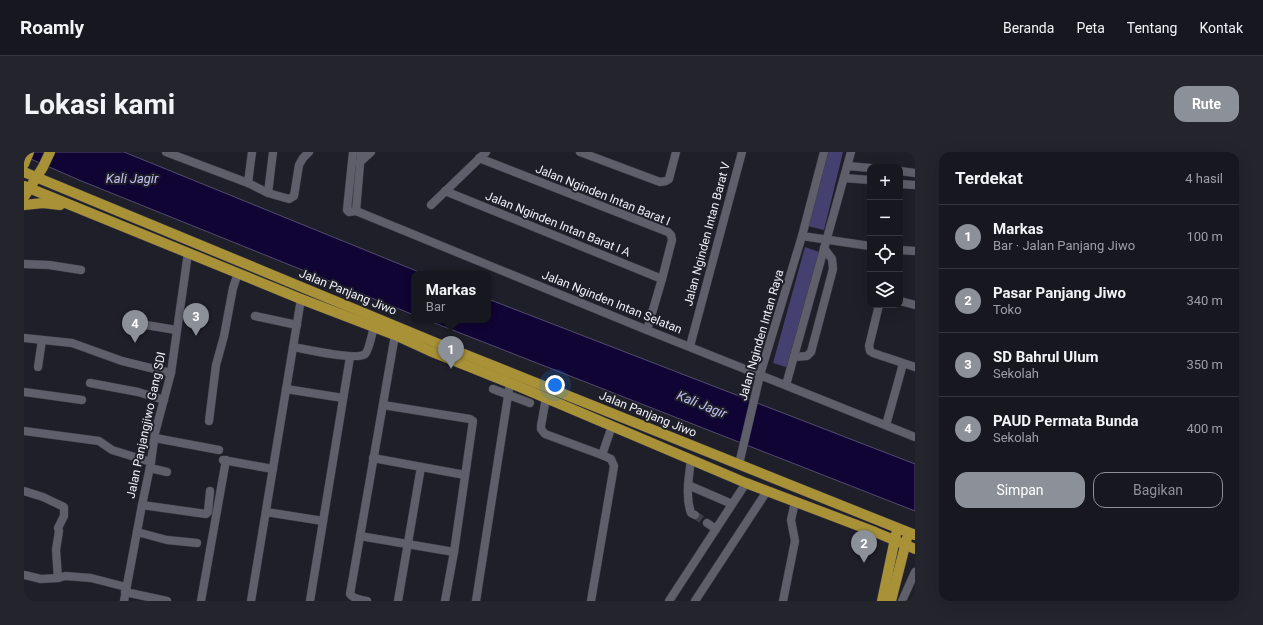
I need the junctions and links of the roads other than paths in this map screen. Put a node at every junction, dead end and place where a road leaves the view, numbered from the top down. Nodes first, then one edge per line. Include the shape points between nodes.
1 (50, 152) edge
2 (166, 152) edge
3 (252, 152) edge
4 (273, 152) edge
5 (309, 152) edge
6 (353, 152) edge
7 (360, 152) edge
8 (372, 152) edge
9 (486, 152) edge
10 (580, 152) edge
11 (676, 152) edge
12 (742, 152) edge
13 (824, 152) edge
14 (851, 152) edge
15 (479, 158) junction
16 (359, 163) junction
17 (848, 166) junction
18 (867, 168) edge
19 (903, 171) edge
20 (24, 172) edge
21 (915, 173) edge
22 (36, 178) junction
23 (844, 178) junction
24 (867, 180) edge
25 (248, 183) junction
26 (903, 184) edge
27 (915, 185) edge
28 (27, 187) edge
29 (445, 191) junction
30 (268, 193) junction
31 (24, 197) edge
32 (24, 205) edge
33 (431, 205) dead end
34 (78, 208) junction
35 (356, 211) junction
36 (802, 236) junction
37 (825, 244) junction
38 (867, 246) edge
39 (903, 250) edge
40 (915, 251) edge
41 (188, 253) junction
42 (24, 264) edge
43 (81, 270) dead end
44 (238, 273) junction
45 (662, 278) junction
46 (301, 299) junction
47 (903, 302) edge
48 (915, 305) edge
49 (878, 308) edge
50 (255, 316) dead end
51 (128, 322) dead end
52 (297, 325) junction
53 (374, 327) junction
54 (176, 330) junction
55 (648, 330) junction
56 (395, 335) junction
57 (24, 338) edge
58 (42, 340) junction
59 (417, 340) junction
60 (690, 346) junction
61 (293, 347) junction
62 (432, 347) junction
63 (350, 357) junction
64 (794, 357) junction
65 (903, 364) junction
66 (38, 366) dead end
67 (915, 367) edge
68 (171, 373) junction
69 (760, 376) junction
70 (510, 383) junction
71 (90, 384) dead end
72 (786, 385) junction
73 (286, 389) junction
74 (493, 389) dead end
75 (24, 392) edge
76 (509, 395) junction
77 (343, 398) junction
78 (546, 398) junction
79 (82, 400) dead end
80 (164, 400) junction
81 (530, 403) dead end
82 (383, 405) junction
83 (209, 421) dead end
84 (886, 425) junction
85 (612, 426) junction
86 (24, 430) edge
87 (915, 437) edge
88 (155, 438) junction
89 (219, 450) dead end
90 (602, 454) junction
91 (374, 458) junction
92 (691, 459) junction
93 (739, 464) junction
94 (151, 465) junction
95 (421, 467) junction
96 (273, 469) junction
97 (167, 472) dead end
98 (465, 475) junction
99 (746, 483) junction
100 (688, 485) junction
101 (24, 491) edge
102 (210, 491) dead end
103 (767, 491) junction
104 (795, 502) junction
105 (732, 504) junction
106 (142, 505) junction
107 (266, 512) junction
108 (694, 515) tunnel mouth
109 (323, 521) junction
110 (707, 524) tunnel mouth
111 (898, 528) junction
112 (716, 529) junction
113 (137, 532) junction
114 (912, 534) edge
115 (360, 536) junction
116 (895, 540) junction
117 (197, 543) dead end
118 (408, 544) junction
119 (905, 544) junction
120 (915, 549) edge
121 (454, 552) junction
122 (915, 572) edge
123 (24, 575) edge
124 (58, 578) junction
125 (126, 590) junction
126 (124, 601) edge
127 (167, 601) edge
128 (201, 601) edge
129 (253, 601) edge
130 (310, 601) edge
131 (367, 601) edge
132 (398, 601) edge
133 (445, 601) edge
134 (476, 601) edge
135 (591, 601) edge
136 (669, 601) edge
137 (695, 601) edge
138 (783, 601) edge
139 (882, 601) edge
140 (891, 601) edge
141 (902, 601) edge

1 - 22 main road
2 - 25 street
3 - 25 street
4 - 30 street
5 - 30 street via 300,165 292,199
6 - 35 street via 347,210
7 - 16 street
8 - 16 street
9 - 15 street
10 - 11 street via 660,182 669,179
12 - 60 street, Jalan Nginden Intan Barat V
13 - 36 street, Jalan Nginden Intan Raya
14 - 17 street
15 - 29 street
15 - 45 street, Jalan Nginden Intan Barat I via 668,232 672,240
16 - 35 street
17 - 18 street
17 - 23 street
19 - 21 street
20 - 22 main road, Jalan Panjang Jiwo
22 - 28 main road
22 - 59 main road, Jalan Panjang Jiwo
23 - 24 street
23 - 37 street
25 - 30 street
26 - 27 street
28 - 31 main road
28 - 34 main road, Jalan Panjang Jiwo
29 - 33 street
29 - 45 street, Jalan Nginden Intan Barat I A
32 - 34 main road via 43,203
34 - 41 main road, Jalan Panjang Jiwo
35 - 55 street, Jalan Nginden Intan Selatan
36 - 37 street
36 - 69 street, Jalan Nginden Intan Raya
37 - 38 street
37 - 64 street
37 - 64 street via 833,268 818,327 811,352 807,356
39 - 40 street
41 - 44 main road, Jalan Panjang Jiwo
41 - 54 street, Jalan Panjangjiwo Gang SDI
42 - 43 street
44 - 46 main road, Jalan Panjang Jiwo
44 - 83 street via 216,365
45 - 55 street, Jalan Nginden Intan Barat I
46 - 52 street
46 - 53 main road, Jalan Panjang Jiwo
47 - 48 street
49 - 65 street via 870,351
50 - 52 street
51 - 54 street
52 - 61 street
53 - 56 main road, Jalan Panjang Jiwo
53 - 63 street via 365,354
54 - 68 street, Jalan Panjangjiwo Gang SDI
55 - 60 street, Jalan Nginden Intan Selatan
56 - 59 main road, Jalan Panjang Jiwo
56 - 82 street
57 - 58 street
58 - 66 street
58 - 68 street via 72,343 122,361
59 - 62 main road, Jalan Panjang Jiwo
60 - 69 street, Jalan Nginden Intan Selatan
61 - 63 street
61 - 73 street
62 - 70 main road, Jalan Panjang Jiwo
62 - 93 main road, Jalan Panjang Jiwo
63 - 77 street
64 - 72 street
65 - 67 street
65 - 84 street
68 - 80 street, Jalan Panjangjiwo Gang SDI
69 - 72 street, Jalan Nginden Intan Selatan
69 - 93 street, Jalan Nginden Intan Raya
70 - 76 street
70 - 78 main road, Jalan Panjang Jiwo
71 - 80 street via 138,392
72 - 84 street, Jalan Nginden Intan Selatan
73 - 77 street
73 - 96 street
74 - 76 street
75 - 79 street
76 - 81 street
76 - 134 street
77 - 109 street
78 - 85 main road, Jalan Panjang Jiwo
78 - 90 street via 542,432
80 - 88 street, Jalan Panjangjiwo Gang SDI
82 - 91 street
82 - 98 street via 472,419 474,422
84 - 87 street, Jalan Nginden Intan Selatan
85 - 90 street
85 - 92 main road, Jalan Panjang Jiwo
86 - 94 street via 97,441 112,450
88 - 89 street
88 - 94 street, Jalan Panjangjiwo Gang SDI
90 - 135 street via 611,459 614,466
91 - 95 street
91 - 115 street
92 - 99 main road, Jalan Panjang Jiwo
92 - 100 street
93 - 111 main road, Jalan Panjang Jiwo
94 - 97 street
94 - 106 street, Jalan Panjangjiwo Gang SDI
95 - 98 street
95 - 118 street
96 - 107 street
96 - 128 street via 225,460
98 - 121 street
99 - 103 main road, Jalan Panjang Jiwo
99 - 105 street
100 - 105 street
100 - 108 street via 688,505
101 - 124 street via 64,507 64,516 58,528 60,531 56,550
102 - 106 street via 206,514
103 - 104 main road, Jalan Panjang Jiwo
103 - 137 street
104 - 116 main road, Jalan Panjang Jiwo
104 - 138 street via 791,520 795,541
105 - 112 street
106 - 113 street, Jalan Panjangjiwo Gang SDI
107 - 109 street
107 - 129 street
109 - 130 street
110 - 112 street
111 - 114 main road, Jalan Panjang Jiwo
111 - 116 main road
112 - 136 street
113 - 117 street via 167,540
113 - 125 street, Jalan Panjangjiwo Gang SDI
114 - 119 main road
115 - 118 street
115 - 131 street via 350,594 354,598
116 - 119 main road, Jalan Panjang Jiwo
116 - 139 main road
118 - 121 street
118 - 132 street
119 - 120 main road, Jalan Panjang Jiwo
119 - 140 main road
121 - 133 street
122 - 141 street
123 - 124 street via 41,579
124 - 125 street via 91,578
125 - 126 street, Jalan Panjangjiwo Gang SDI
125 - 127 street

